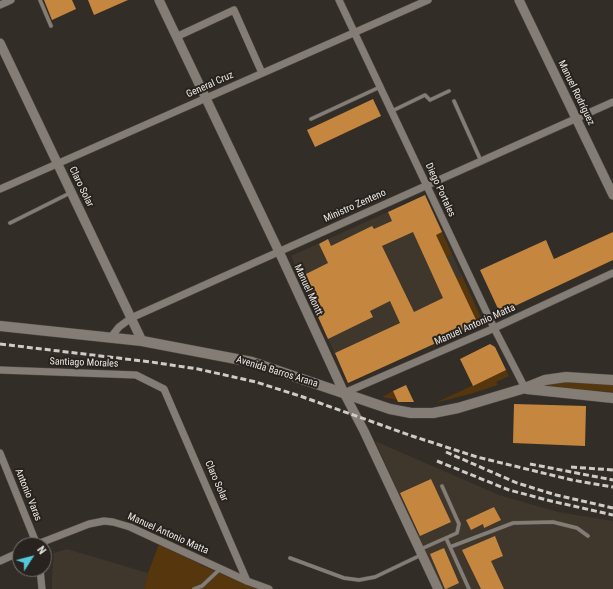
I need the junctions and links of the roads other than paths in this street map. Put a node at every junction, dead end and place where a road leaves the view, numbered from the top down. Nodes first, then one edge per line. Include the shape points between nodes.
1 (11, 0) edge
2 (40, 0) edge
3 (159, 0) edge
4 (339, 0) edge
5 (428, 0) edge
6 (519, 0) edge
7 (0, 5) edge
8 (51, 26) dead end
9 (355, 32) junction
10 (176, 37) junction
11 (0, 43) edge
12 (262, 73) junction
13 (380, 87) junction
14 (449, 91) dead end
15 (206, 98) junction
16 (454, 101) dead end
17 (613, 102) edge
18 (392, 111) junction
19 (311, 119) dead end
20 (576, 119) junction
21 (480, 161) junction
22 (57, 164) junction
23 (427, 185) junction
24 (0, 189) edge
25 (71, 193) junction
26 (613, 195) edge
27 (10, 223) dead end
28 (279, 252) junction
29 (613, 273) edge
30 (131, 318) junction
31 (0, 326) edge
32 (494, 328) junction
33 (111, 337) junction
34 (142, 341) junction
35 (0, 370) edge
36 (613, 380) edge
37 (525, 388) junction
38 (164, 389) joint
39 (344, 393) junction
40 (613, 398) edge
41 (0, 453) edge
42 (442, 486) dead end
43 (588, 536) dead end
44 (33, 537) edge
45 (446, 538) junction
46 (52, 539) edge
47 (450, 547) junction
48 (421, 552) junction
49 (12, 556) edge
50 (290, 558) dead end
51 (0, 561) edge
52 (220, 568) junction
53 (41, 577) edge
54 (247, 581) junction
55 (42, 589) edge
56 (194, 589) edge
57 (269, 589) edge
58 (438, 589) edge
59 (470, 589) edge

1 - 7 street
2 - 8 lane
3 - 10 street, Manuel Montt
4 - 9 street, Diego Portales
5 - 9 street, General Cruz
6 - 20 street, Manuel Rodríguez
9 - 12 street, General Cruz
9 - 13 street, Diego Portales
10 - 12 street via 234,10
10 - 15 street, Manuel Montt
11 - 22 street, Claro Solar
12 - 15 street, General Cruz
13 - 18 street, Diego Portales
13 - 19 lane
14 - 18 lane via 430,100 425,95
15 - 22 street, General Cruz
15 - 28 street, Manuel Montt
16 - 21 lane
17 - 20 street, Ministro Zenteno
18 - 23 street, Diego Portales
20 - 21 street, Ministro Zenteno
20 - 26 street, Manuel Rodríguez
21 - 23 street, Ministro Zenteno
22 - 24 street, General Cruz
22 - 25 street, Claro Solar
23 - 28 street, Ministro Zenteno
23 - 32 street, Diego Portales
25 - 27 lane
25 - 30 street, Claro Solar
28 - 30 street, Ministro Zenteno
28 - 39 street, Manuel Montt
29 - 32 street, Manuel Antonio Matta
30 - 33 street, Ministro Zenteno
30 - 34 street, Claro Solar
31 - 33 main road, Avenida Barros Arana
32 - 37 street, Diego Portales
32 - 39 street, Manuel Antonio Matta
33 - 34 main road, Avenida Barros Arana
34 - 39 main road, Avenida Barros Arana via 252,362
35 - 38 street, Santiago Morales via 136,375
36 - 37 main road, Avenida Barros Arana via 566,377 545,380
37 - 39 main road, Avenida Barros Arana via 451,410 422,414 401,412
37 - 40 main road, Avenida Barros Arana
38 - 54 street, Claro Solar
39 - 48 street, Manuel Montt
41 - 44 street, Antonio Varas
42 - 45 lane via 459,524 457,533
43 - 47 lane via 577,528 553,522 513,524
45 - 47 lane
45 - 48 lane
46 - 52 street, Manuel Antonio Matta via 89,524 113,522 130,527
47 - 59 lane
48 - 50 lane via 375,577 359,580 344,578
48 - 58 street, Manuel Montt
49 - 51 street
52 - 54 street, Manuel Antonio Matta
52 - 56 lane via 202,586
53 - 55 street
54 - 57 street, Manuel Antonio Matta

